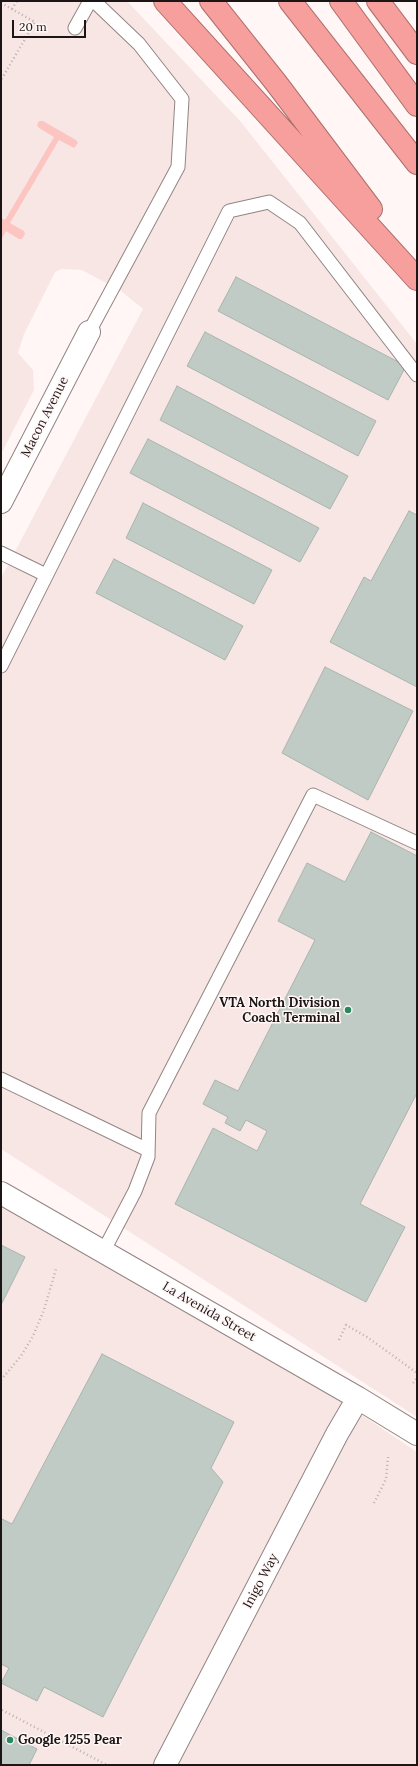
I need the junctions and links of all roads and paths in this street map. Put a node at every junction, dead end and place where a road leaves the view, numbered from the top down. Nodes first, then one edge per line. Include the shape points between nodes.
1 (17, 1) edge
2 (90, 1) edge
3 (94, 1) edge
4 (165, 1) edge
5 (211, 1) edge
6 (290, 1) edge
7 (341, 1) edge
8 (378, 1) edge
9 (1, 3) edge
10 (12, 9) junction
11 (75, 28) dead end
12 (417, 53) edge
13 (1, 80) edge
14 (417, 105) edge
15 (417, 162) edge
16 (417, 270) edge
17 (417, 279) edge
18 (89, 332) joint
19 (417, 375) edge
20 (1, 502) edge
21 (1, 553) edge
22 (46, 574) junction
23 (1, 666) edge
24 (417, 843) edge
25 (1, 1079) edge
26 (148, 1150) junction
27 (1, 1193) edge
28 (103, 1252) junction
29 (56, 1269) dead end
30 (339, 1340) dead end
31 (417, 1373) edge
32 (417, 1378) edge
33 (1, 1380) edge
34 (413, 1383) dead end
35 (358, 1398) junction
36 (417, 1434) edge
37 (388, 1457) dead end
38 (374, 1503) dead end
39 (2, 1710) dead end
40 (105, 1765) edge
41 (165, 1765) edge

1 - 10 path
2 - 11 lane
3 - 18 lane via 139,44 182,99 178,167
4 - 17 highway
5 - 16 highway
6 - 15 highway
7 - 14 highway
8 - 12 highway
9 - 10 path
10 - 13 path via 35,22
18 - 20 street, Macon Avenue
19 - 22 lane via 300,223 269,202 229,211
21 - 22 lane
22 - 23 lane
24 - 26 lane via 313,794 149,1113
25 - 26 lane
26 - 28 lane via 148,1157 135,1191
27 - 28 street, La Avenida Street
28 - 35 street, La Avenida Street
29 - 33 path via 33,1336 21,1356
30 - 31 path via 346,1325
32 - 34 path
35 - 36 street, La Avenida Street
35 - 41 street, Inigo Way
37 - 38 path via 386,1479
39 - 40 path

